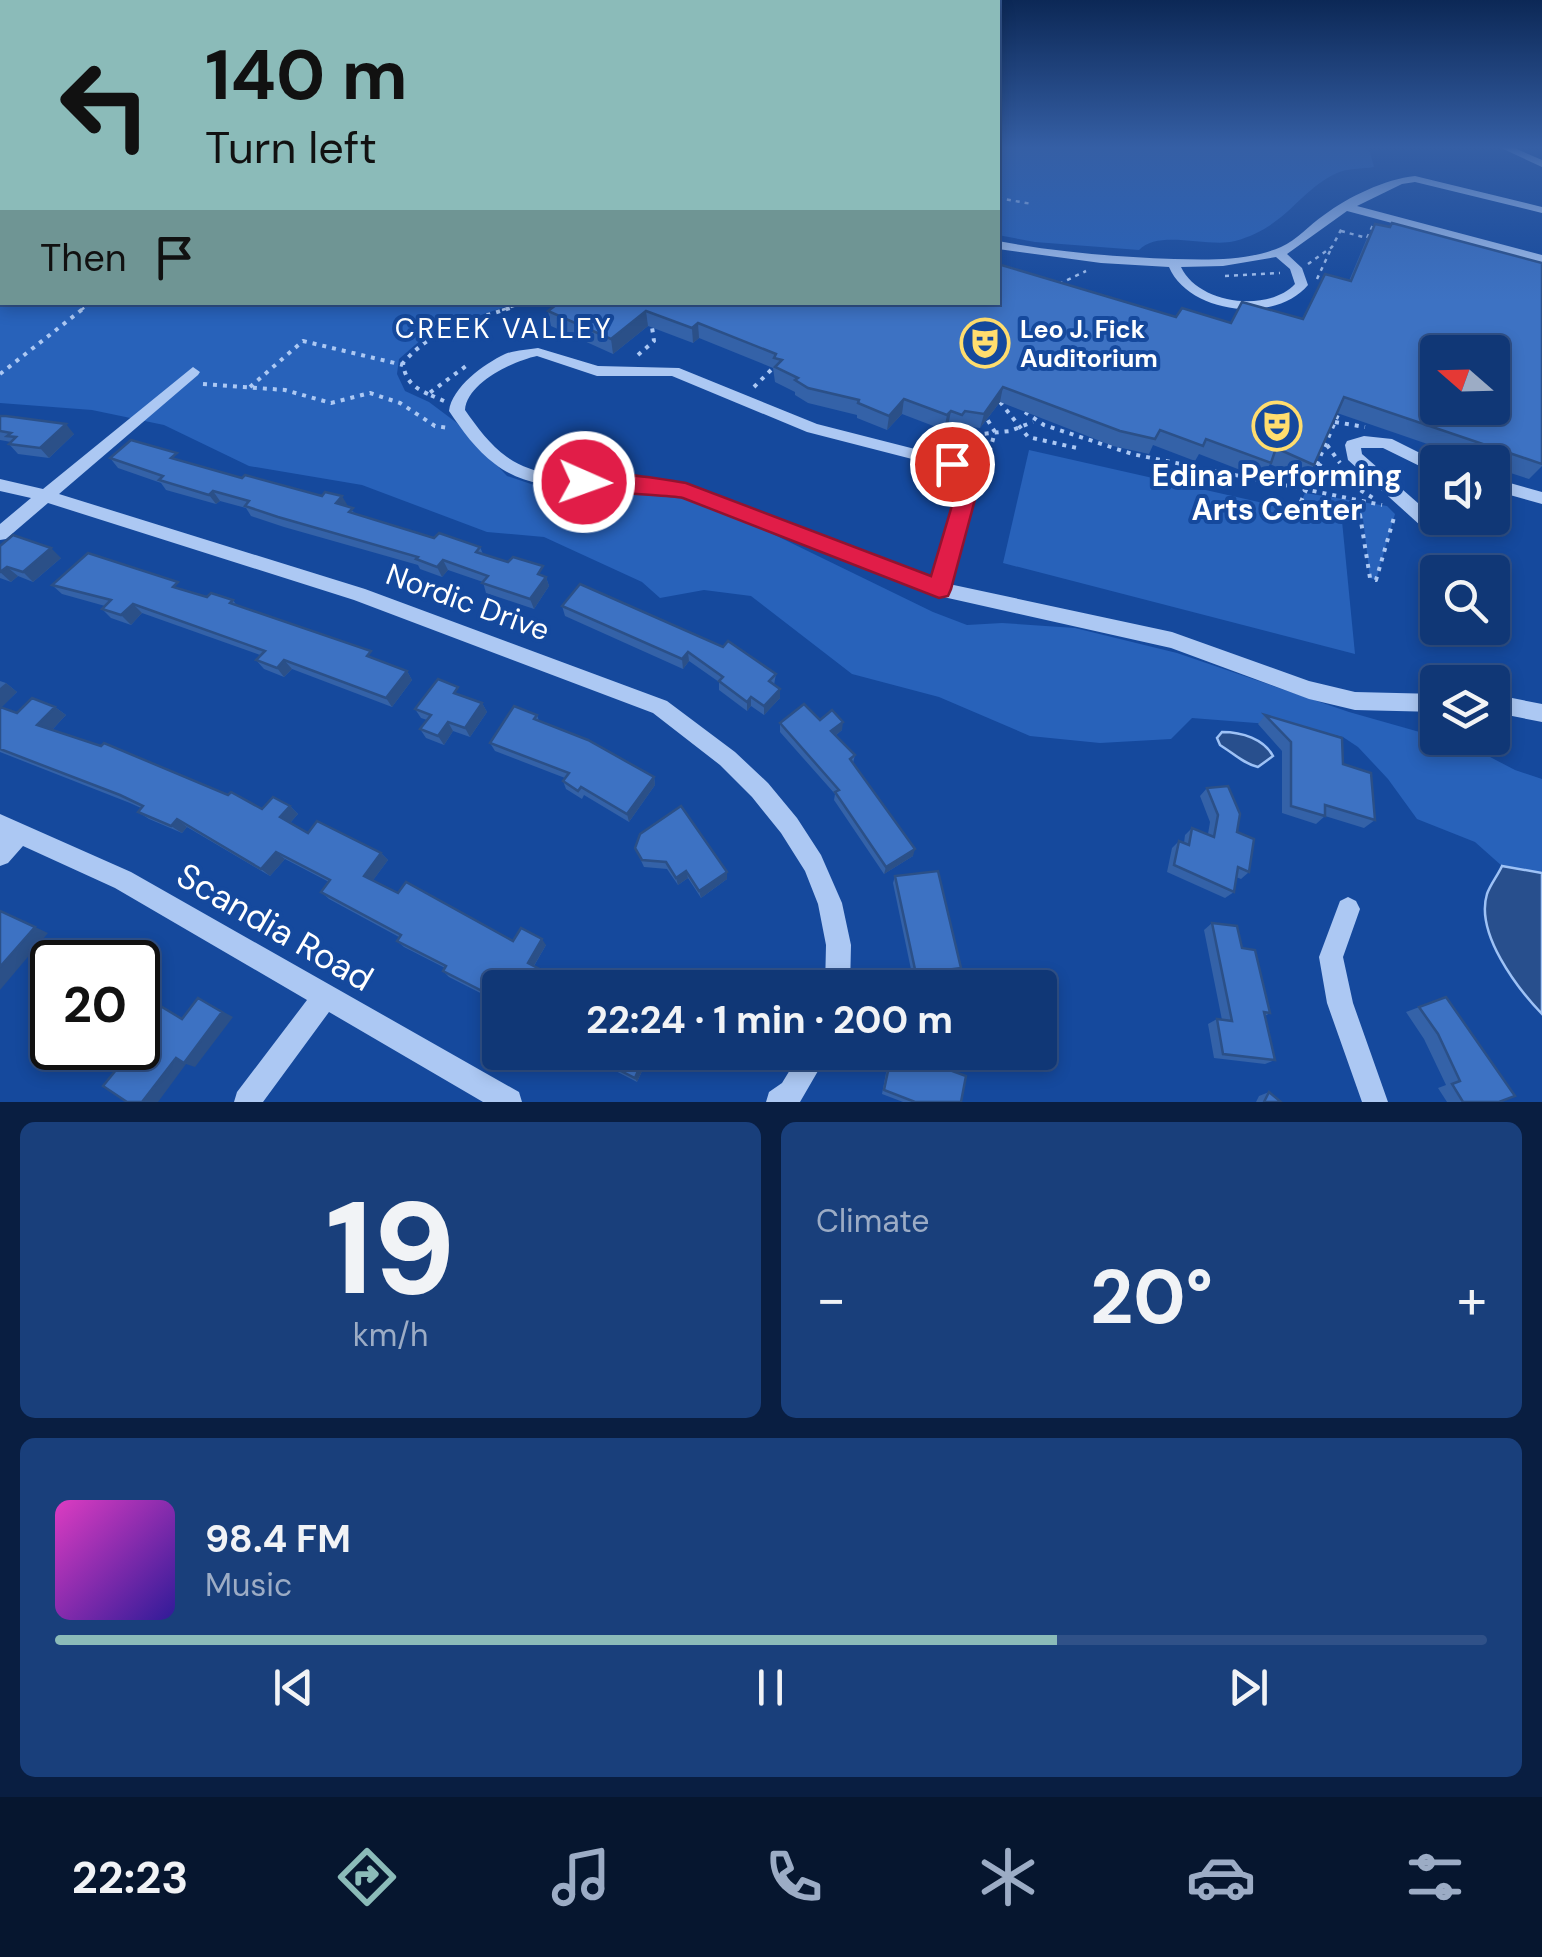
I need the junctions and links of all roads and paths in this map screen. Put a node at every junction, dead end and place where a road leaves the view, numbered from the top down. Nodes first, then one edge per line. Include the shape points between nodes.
1 (1000, 198) edge
2 (1365, 198) edge
3 (1495, 198) edge
4 (1032, 204) dead end
5 (1346, 208) junction
6 (1542, 210) edge
7 (1374, 221) edge
8 (1340, 231) dead end
9 (1000, 245) edge
10 (1332, 247) dead end
11 (1278, 252) junction
12 (1542, 259) edge
13 (1173, 262) junction
14 (1314, 285) dead end
15 (88, 305) edge
16 (517, 305) edge
17 (652, 327) edge
18 (638, 355) dead end
19 (403, 365) junction
20 (773, 368) edge
21 (194, 372) dead end
22 (0, 374) edge
23 (250, 387) junction
24 (754, 387) dead end
25 (177, 388) junction
26 (428, 394) dead end
27 (1000, 402) edge
28 (1340, 408) edge
29 (1024, 412) edge
30 (987, 419) edge
31 (965, 427) edge
32 (469, 428) junction
33 (1076, 448) dead end
34 (1158, 449) edge
35 (1152, 460) junction
36 (1420, 460) edge
37 (1318, 464) junction
38 (954, 465) junction
39 (0, 485) edge
40 (1510, 489) edge
41 (1305, 494) junction
42 (46, 496) junction
43 (1542, 498) edge
44 (1301, 502) junction
45 (1387, 506) junction
46 (1297, 511) dead end
47 (1420, 515) edge
48 (0, 534) edge
49 (939, 589) junction
50 (1420, 703) edge
51 (1510, 707) edge
52 (1542, 713) edge
53 (10, 829) edge
54 (0, 855) edge
55 (1348, 909) dead end
56 (837, 970) edge
57 (325, 996) junction
58 (805, 1070) edge
59 (247, 1102) edge
60 (509, 1102) edge
61 (779, 1102) edge
62 (1375, 1102) edge

1 - 4 path
2 - 5 street
3 - 6 street
5 - 11 street
5 - 12 street
7 - 8 path via 1367,238
9 - 13 street via 1046,255
10 - 14 path
11 - 13 street
11 - 13 street via 1296,268 1302,285 1290,299 1261,304 1194,290
15 - 22 path
16 - 19 path via 436,333
17 - 18 path via 654,342
19 - 23 path via 303,341
19 - 26 path via 409,384
20 - 24 path
21 - 25 street
23 - 25 path
23 - 32 path via 331,404 370,394 400,403 435,426
25 - 42 street
27 - 33 path via 1028,437
28 - 37 path
29 - 35 path via 1044,428
30 - 38 path via 995,432 988,457
31 - 38 path
32 - 38 street via 457,412 460,394 511,356 538,352 597,372 674,370 812,428
32 - 49 street via 501,460 527,474 686,491
34 - 35 path
35 - 41 path
36 - 47 street via 1384,442 1353,445 1354,456
37 - 41 path
37 - 45 path
38 - 49 street via 968,482 967,492
39 - 42 street, Nordic Drive
40 - 43 street
41 - 44 path
41 - 45 path
42 - 48 street
42 - 56 street, Nordic Drive via 359,594 660,708 737,763 810,860 828,892
44 - 45 path via 1360,516 1370,578 1376,580 1396,514
44 - 46 path
49 - 50 street via 1172,640 1355,702
51 - 52 street
53 - 54 street
53 - 57 street, Scandia Road via 123,880
55 - 62 street via 1331,957
57 - 59 street
57 - 60 street, Scandia Road
58 - 61 street

